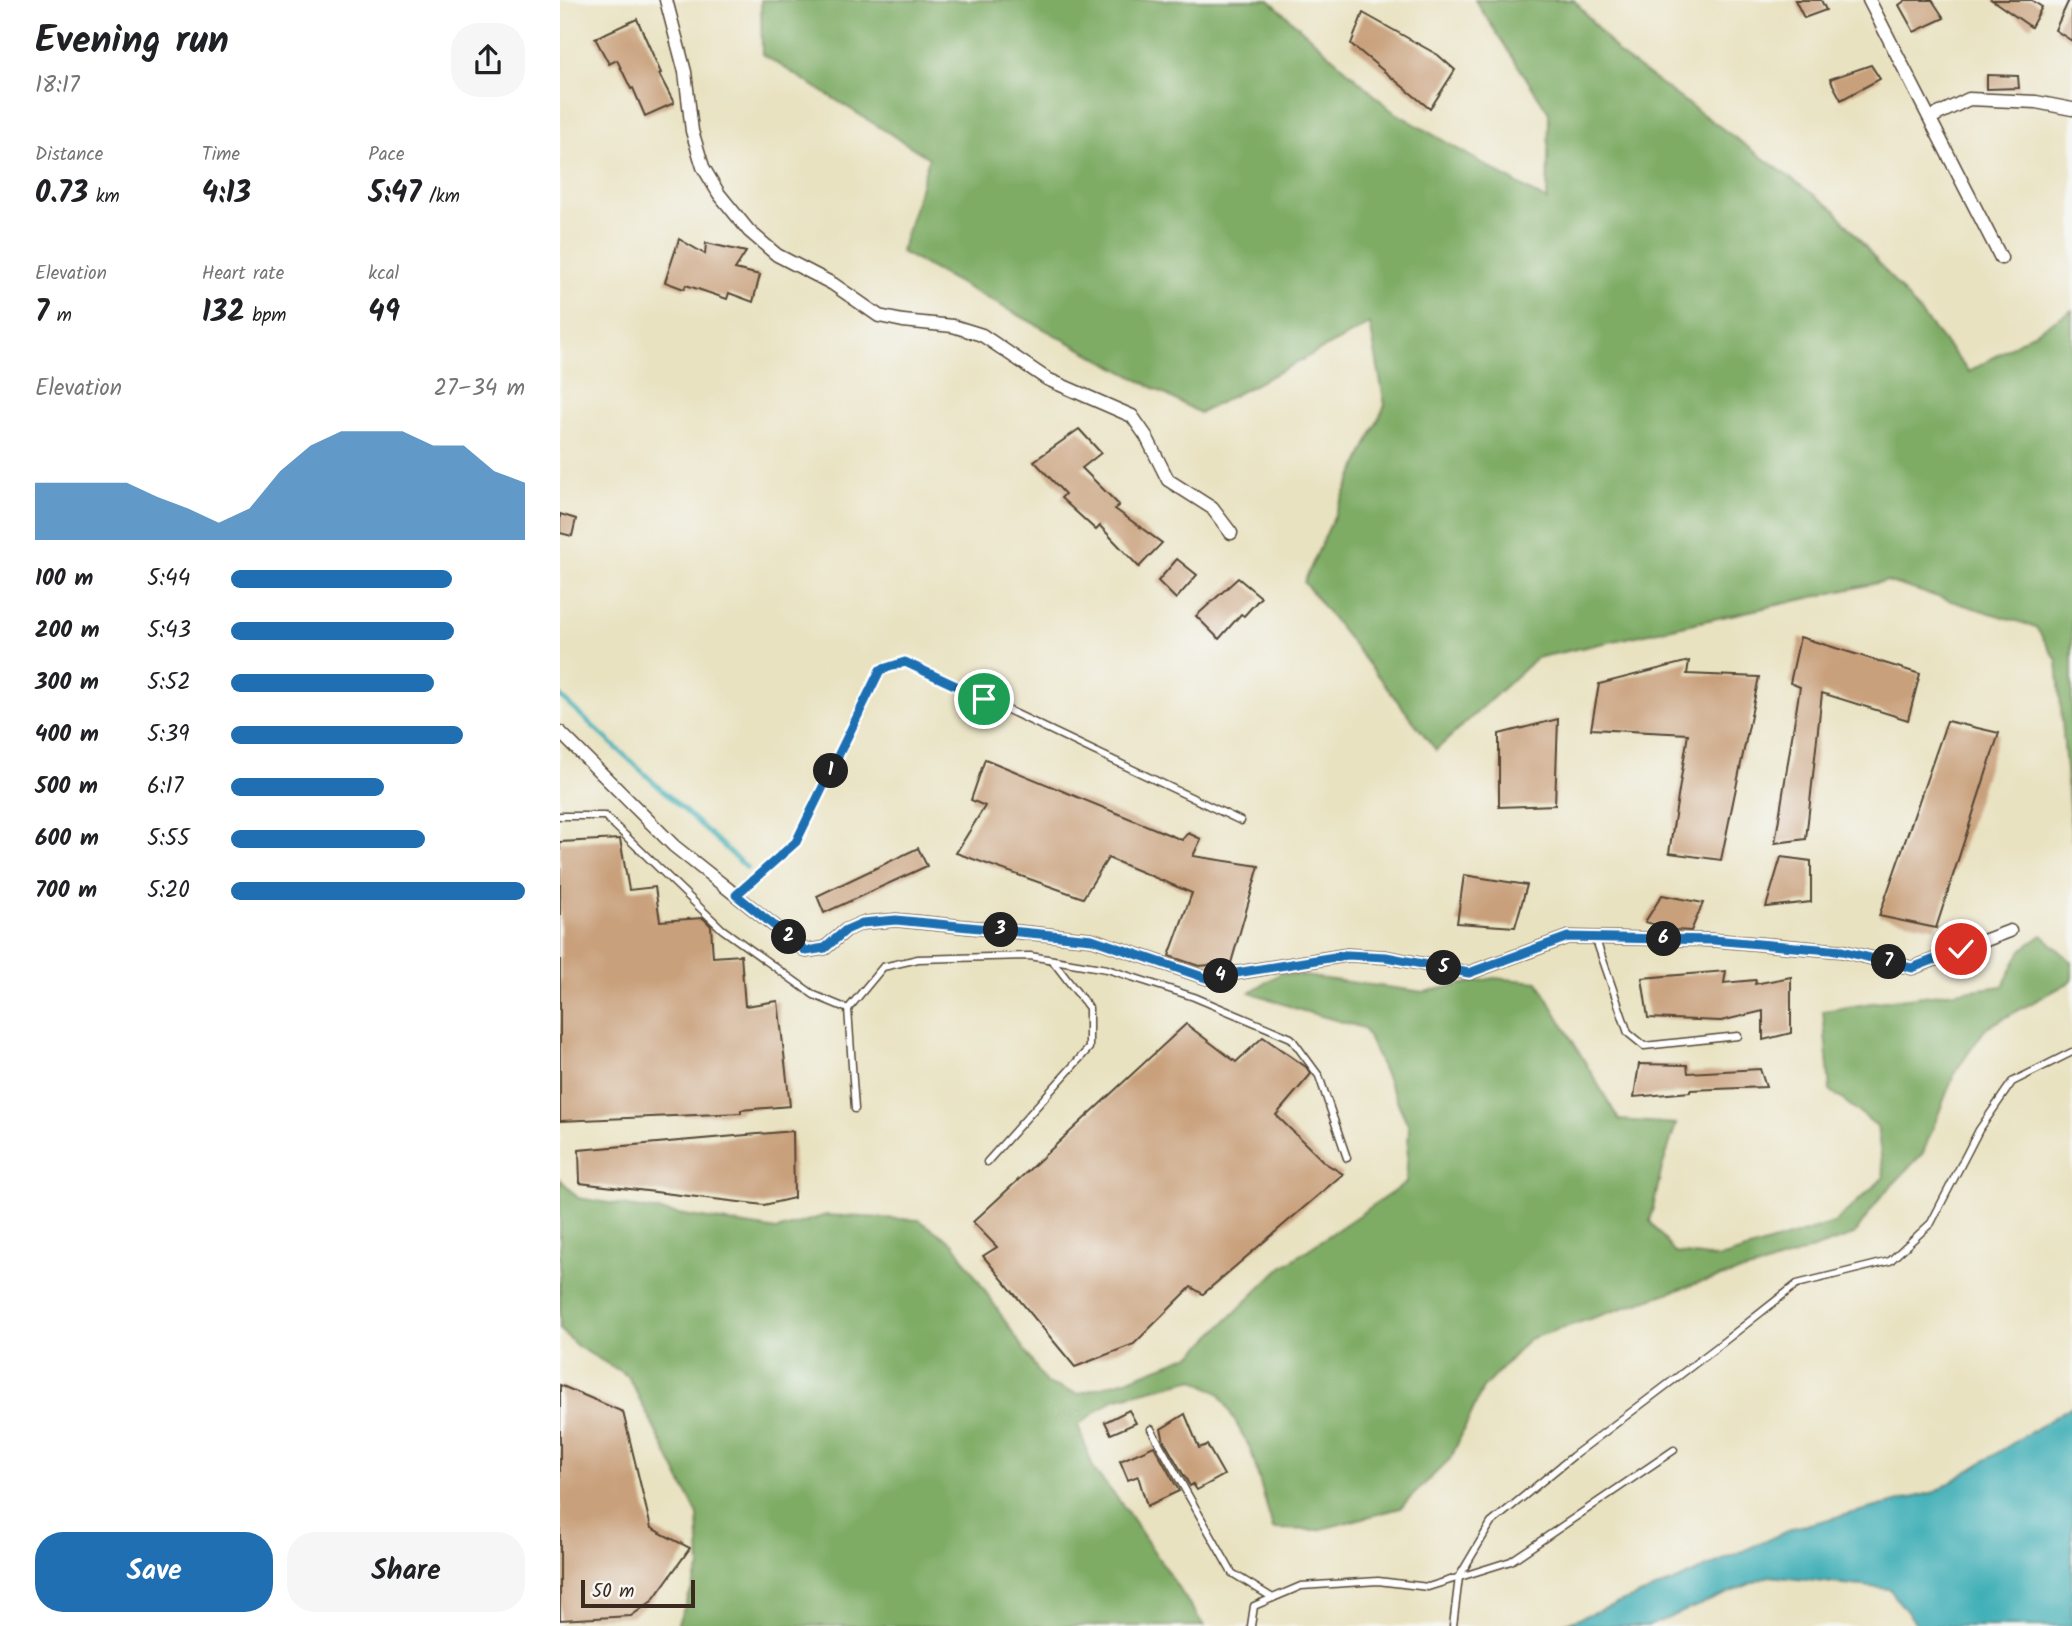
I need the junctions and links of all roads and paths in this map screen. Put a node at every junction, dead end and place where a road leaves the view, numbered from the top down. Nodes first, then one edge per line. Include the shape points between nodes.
1 (666, 0) edge
2 (1869, 0) edge
3 (2072, 109) edge
4 (1930, 118) junction
5 (2001, 258) dead end
6 (1231, 533) dead end
7 (560, 732) edge
8 (560, 816) edge
9 (1241, 821) dead end
10 (736, 895) junction
11 (2010, 931) dead end
12 (1595, 937) junction
13 (1052, 960) junction
14 (848, 1009) junction
15 (1738, 1037) dead end
16 (2072, 1052) edge
17 (855, 1109) dead end
18 (1347, 1158) dead end
19 (987, 1162) dead end
20 (1152, 1429) dead end
21 (1674, 1450) dead end
22 (1459, 1577) junction
23 (1273, 1598) junction
24 (1251, 1626) edge
25 (1453, 1626) edge

1 - 6 street via 703,167 749,231 777,255 833,284 879,316 953,326 982,335 1047,379 1132,416 1168,480 1212,508
2 - 4 street
3 - 4 street via 1969,99
4 - 5 street
7 - 10 street via 674,846
8 - 14 lane via 605,816 722,929 814,995
9 - 10 lane via 905,662 880,670 796,842
10 - 12 street via 806,951 825,948 862,923 896,920 1092,939 1206,978 1347,955 1386,957 1469,973 1568,937
11 - 12 street via 1912,968 1842,951 1713,940
12 - 15 lane via 1628,1033 1644,1046
13 - 14 lane via 1030,956 918,959 883,967
13 - 18 lane via 1107,969 1194,997 1291,1038 1320,1076
13 - 19 lane via 1089,1008 1089,1048
14 - 17 lane
16 - 22 lane via 2011,1082 1979,1130 1931,1223 1890,1261 1797,1284 1491,1523
20 - 23 lane via 1232,1573
21 - 22 lane via 1511,1561
22 - 23 lane via 1428,1587 1378,1581 1301,1586
22 - 25 lane
23 - 24 lane via 1254,1606

